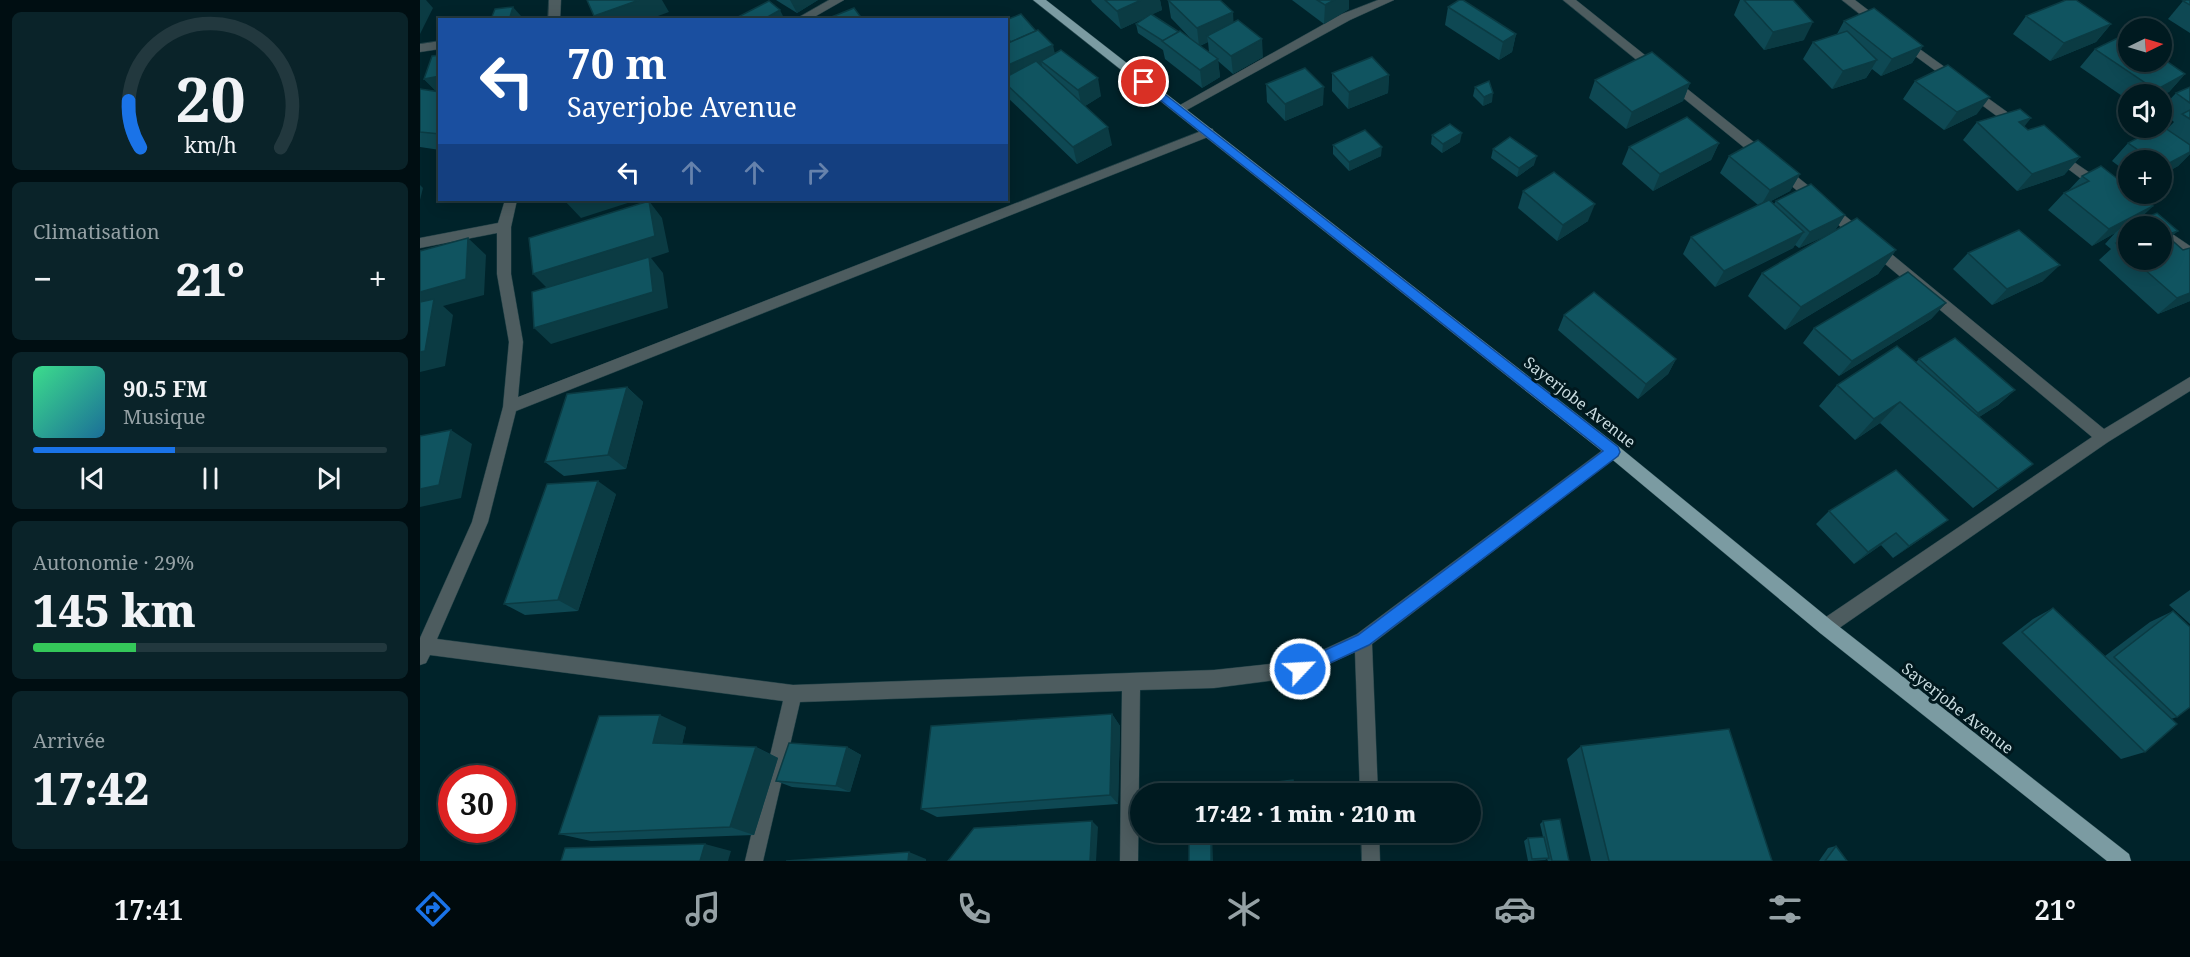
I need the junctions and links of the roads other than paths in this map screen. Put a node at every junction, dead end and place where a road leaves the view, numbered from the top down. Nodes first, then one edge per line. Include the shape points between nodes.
1 (555, 0) edge
2 (838, 0) edge
3 (1039, 0) edge
4 (1388, 0) edge
5 (1569, 0) edge
6 (1848, 0) edge
7 (554, 18) edge
8 (803, 18) edge
9 (438, 45) edge
10 (420, 48) edge
11 (1179, 109) junction
12 (1209, 132) junction
13 (2030, 135) edge
14 (2049, 149) edge
15 (2116, 198) edge
16 (511, 201) edge
17 (504, 226) junction
18 (2172, 240) edge
19 (420, 243) edge
20 (2190, 253) edge
21 (2190, 383) edge
22 (510, 407) junction
23 (2103, 437) junction
24 (1614, 452) junction
25 (1826, 627) junction
26 (1363, 640) junction
27 (423, 652) edge
28 (1131, 681) junction
29 (794, 694) junction
30 (1369, 783) edge
31 (1370, 843) edge
32 (754, 861) edge
33 (1129, 861) edge
34 (1371, 861) edge
35 (2122, 861) edge

1 - 7 street
2 - 8 street
3 - 11 main road, Sayerjobe Avenue
4 - 11 street via 1346,17
5 - 23 street
6 - 13 street
9 - 10 street
11 - 12 main road, Sayerjobe Avenue
12 - 22 street
12 - 24 main road, Sayerjobe Avenue
14 - 15 street
16 - 17 street
17 - 19 street
17 - 22 street via 504,273 516,342
18 - 20 street
21 - 23 street
22 - 27 street via 480,522
23 - 25 street
24 - 25 main road, Sayerjobe Avenue
24 - 26 street
25 - 35 main road, Sayerjobe Avenue
26 - 28 street via 1300,669 1214,679
26 - 30 street
27 - 29 street
28 - 29 street
28 - 33 street
29 - 32 street
31 - 34 street

